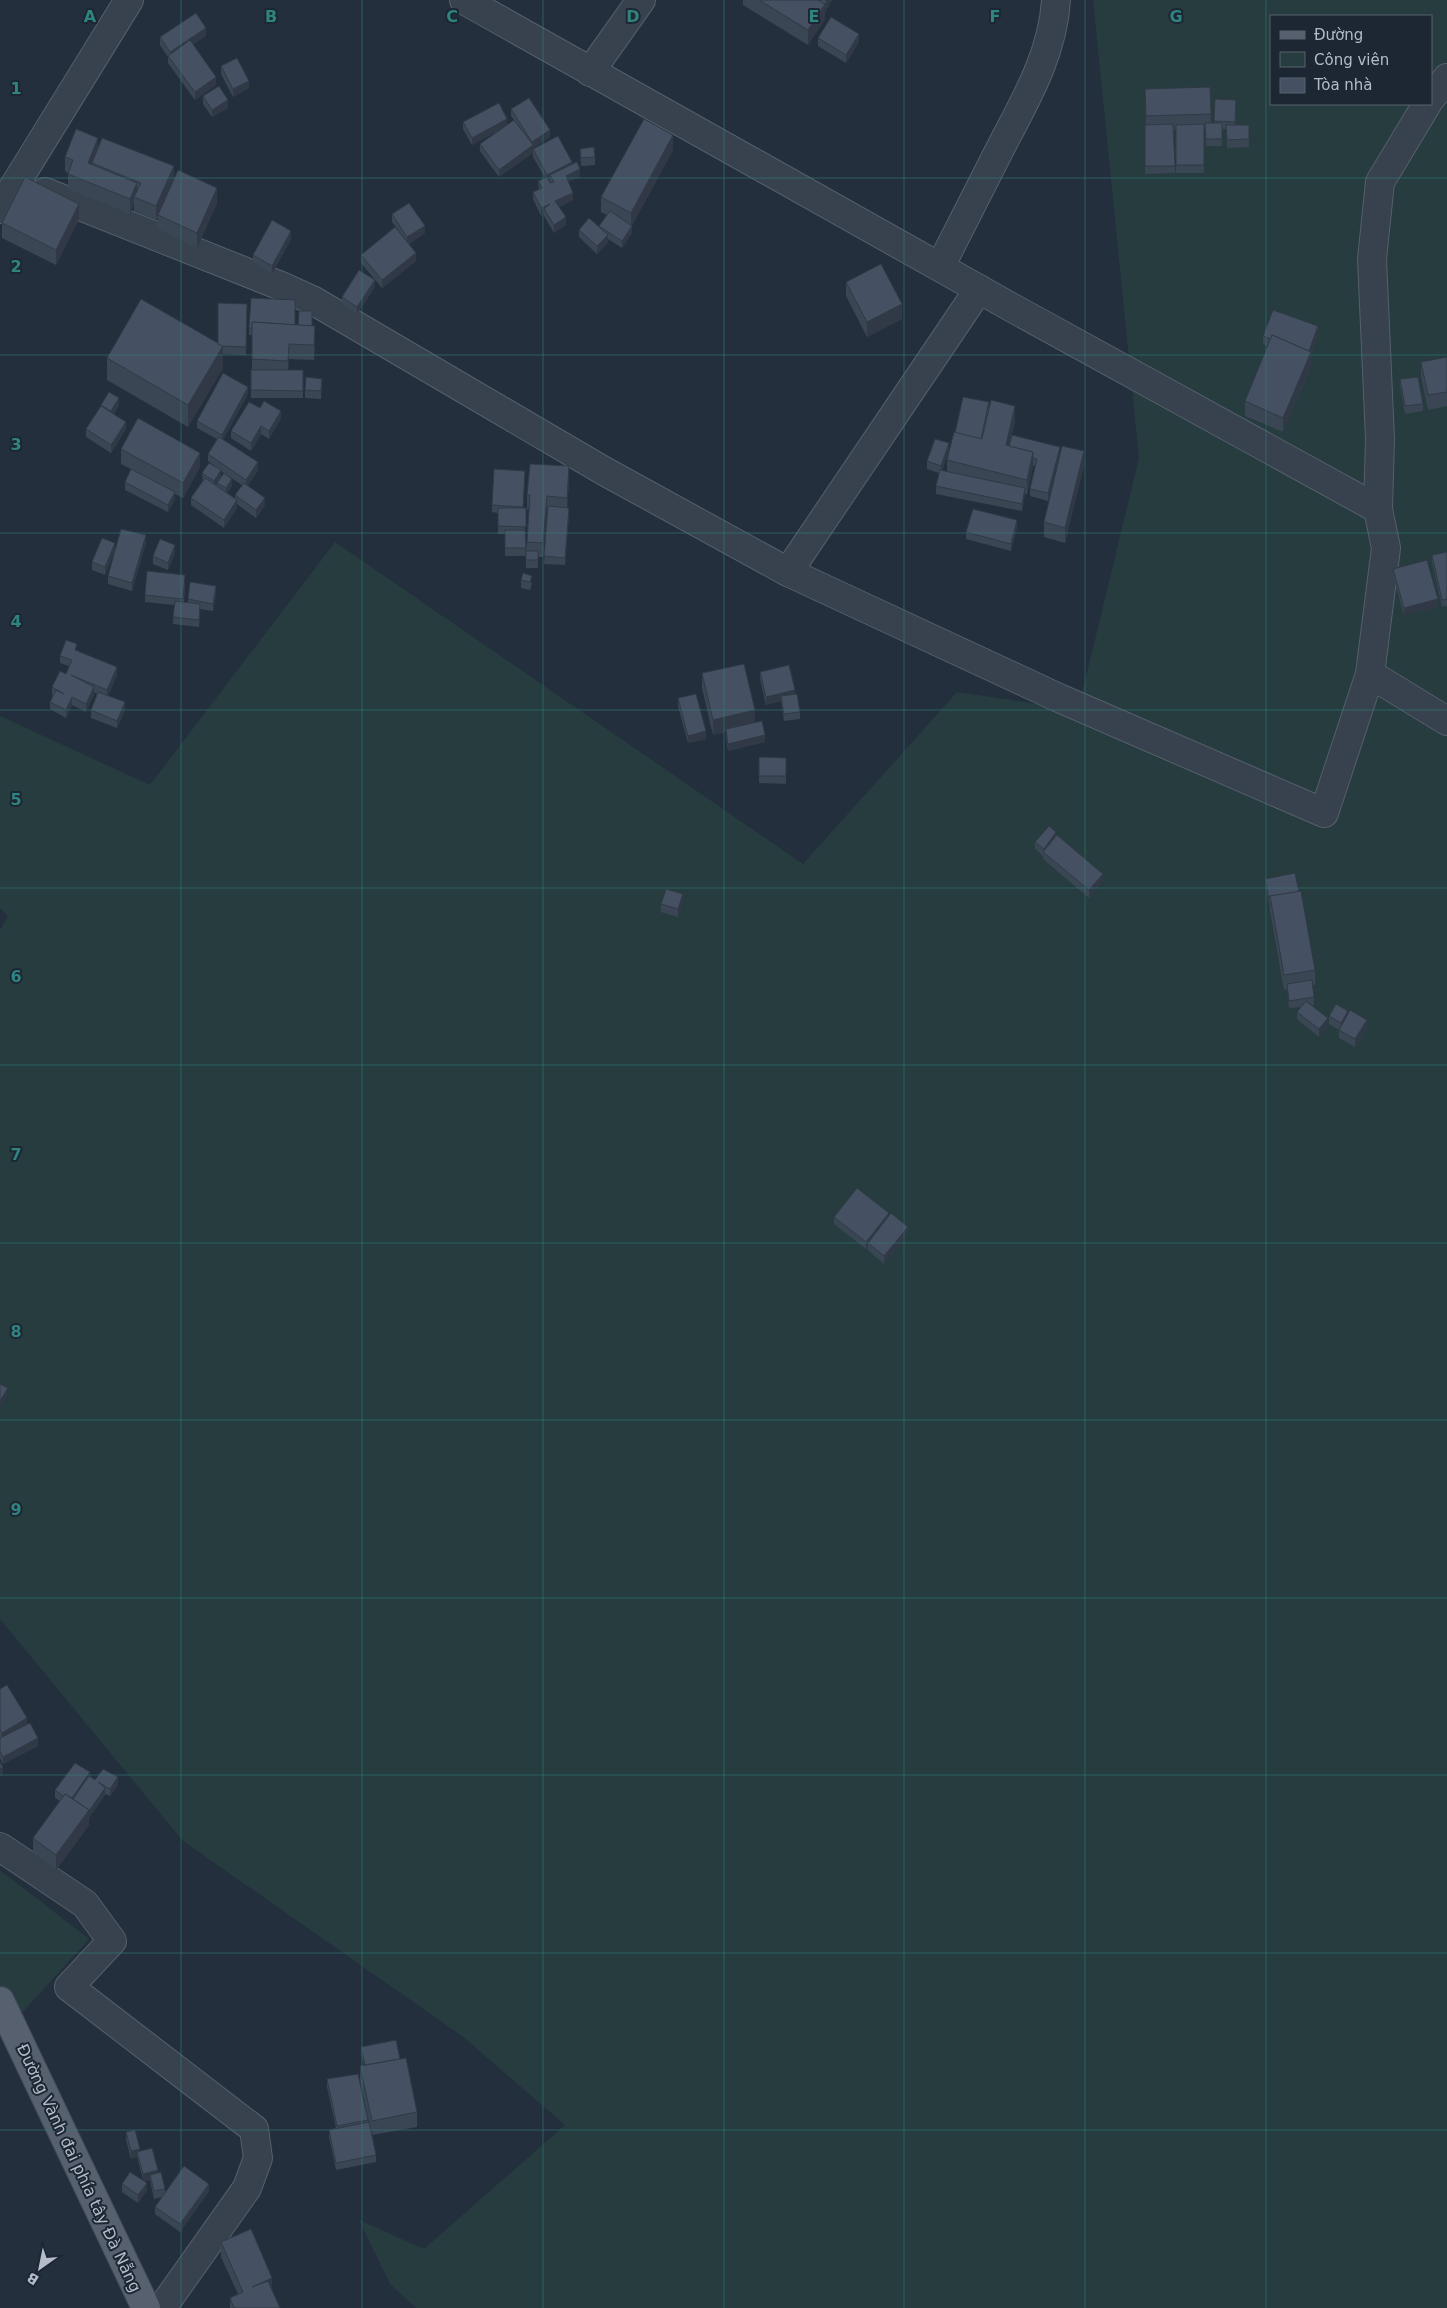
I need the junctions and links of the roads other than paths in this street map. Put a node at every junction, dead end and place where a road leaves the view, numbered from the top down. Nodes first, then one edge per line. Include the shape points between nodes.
1 (129, 0) edge
2 (464, 0) edge
3 (641, 0) edge
4 (1056, 0) edge
5 (590, 72) junction
6 (1447, 78) edge
7 (1432, 97) edge
8 (1426, 105) edge
9 (18, 180) junction
10 (0, 209) edge
11 (940, 267) junction
12 (980, 289) junction
13 (1378, 509) junction
14 (788, 572) junction
15 (1370, 674) junction
16 (1447, 721) edge
17 (0, 1846) edge
18 (0, 2001) edge
19 (146, 2308) edge
20 (162, 2308) edge

1 - 9 street
2 - 5 street
3 - 5 street
4 - 11 street via 1050,42 1034,82
5 - 11 street
6 - 7 street
8 - 13 street via 1380,182 1372,259 1380,439
9 - 10 street
9 - 14 street via 314,302 604,471
11 - 12 street
12 - 13 street
12 - 14 street
13 - 15 street via 1386,548
14 - 15 street via 1059,698 1324,813
15 - 16 street
17 - 20 street via 85,1904 112,1941 69,1986 254,2129 258,2158 247,2188
18 - 19 main road, Đường Vành đai phía tây Đà Nẵng

